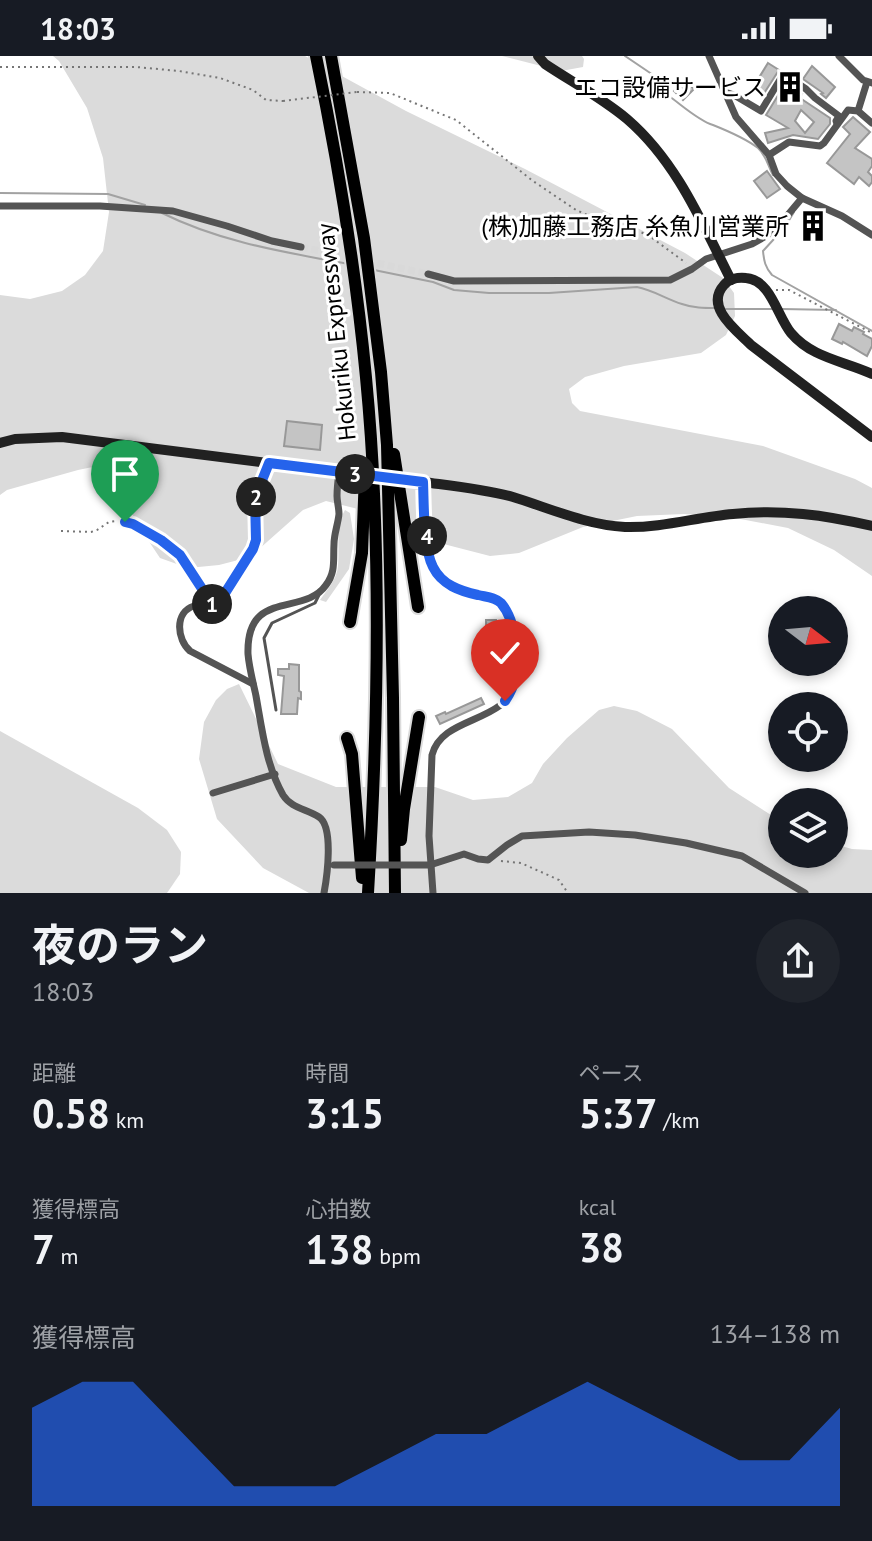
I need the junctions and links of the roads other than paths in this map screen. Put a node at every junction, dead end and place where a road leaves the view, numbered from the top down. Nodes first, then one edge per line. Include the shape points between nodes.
1 (316, 56) edge
2 (331, 56) edge
3 (538, 56) edge
4 (709, 56) edge
5 (839, 56) edge
6 (870, 83) edge
7 (725, 92) junction
8 (858, 111) junction
9 (872, 123) edge
10 (837, 124) junction
11 (769, 155) junction
12 (802, 198) junction
13 (0, 206) edge
14 (872, 235) edge
15 (301, 247) tunnel mouth
16 (718, 255) junction
17 (428, 274) tunnel mouth
18 (731, 280) junction
19 (358, 308) junction
20 (381, 372) junction
21 (872, 374) edge
22 (872, 437) edge
23 (0, 443) edge
24 (269, 463) junction
25 (339, 472) junction
26 (423, 482) junction
27 (872, 526) edge
28 (321, 592) junction
29 (418, 607) dead end
30 (350, 622) dead end
31 (253, 684) junction
32 (276, 710) dead end
33 (419, 717) dead end
34 (347, 738) dead end
35 (275, 774) junction
36 (213, 793) dead end
37 (331, 864) junction
38 (430, 865) junction
39 (324, 893) edge
40 (366, 893) edge
41 (397, 893) edge
42 (433, 893) edge
43 (805, 893) edge

1 - 19 highway, Hokuriku Expressway
2 - 20 highway, Hokuriku Expressway via 362,226
3 - 16 street via 647,137 675,173
4 - 7 street
5 - 6 street
6 - 8 street
7 - 10 street via 761,111 781,78 788,77 839,116
7 - 11 street via 736,117
8 - 9 street
8 - 10 street via 848,110
10 - 11 street via 820,146 789,142
11 - 12 street via 776,174
12 - 14 street
12 - 16 street via 766,236
13 - 15 street via 173,211
16 - 17 street via 670,280 454,281
16 - 18 street
18 - 21 street via 754,279 766,289 787,328 817,354
18 - 22 street via 718,295 723,315 751,345
19 - 30 highway via 366,488
19 - 40 highway, Hokuriku Expressway via 376,583
20 - 29 highway
20 - 41 highway, Hokuriku Expressway via 390,513
23 - 24 street via 62,437
24 - 25 street
24 - 31 street via 255,498 253,549 220,601 188,609 179,630 190,651
25 - 26 street, bridge
25 - 28 street via 334,566
26 - 27 street via 488,491 621,527 766,512
26 - 38 street via 432,566 448,585 500,603 514,627 517,670 505,701 434,745
28 - 31 street via 276,607 253,624 248,657
28 - 32 lane via 315,603 272,623 264,638
31 - 35 street via 264,746
33 - 41 highway
34 - 40 highway
35 - 36 street
35 - 37 street via 285,798 322,818
37 - 38 street, bridge
37 - 39 street
38 - 42 street
38 - 43 street via 464,854 488,860 522,836 635,835 742,856

